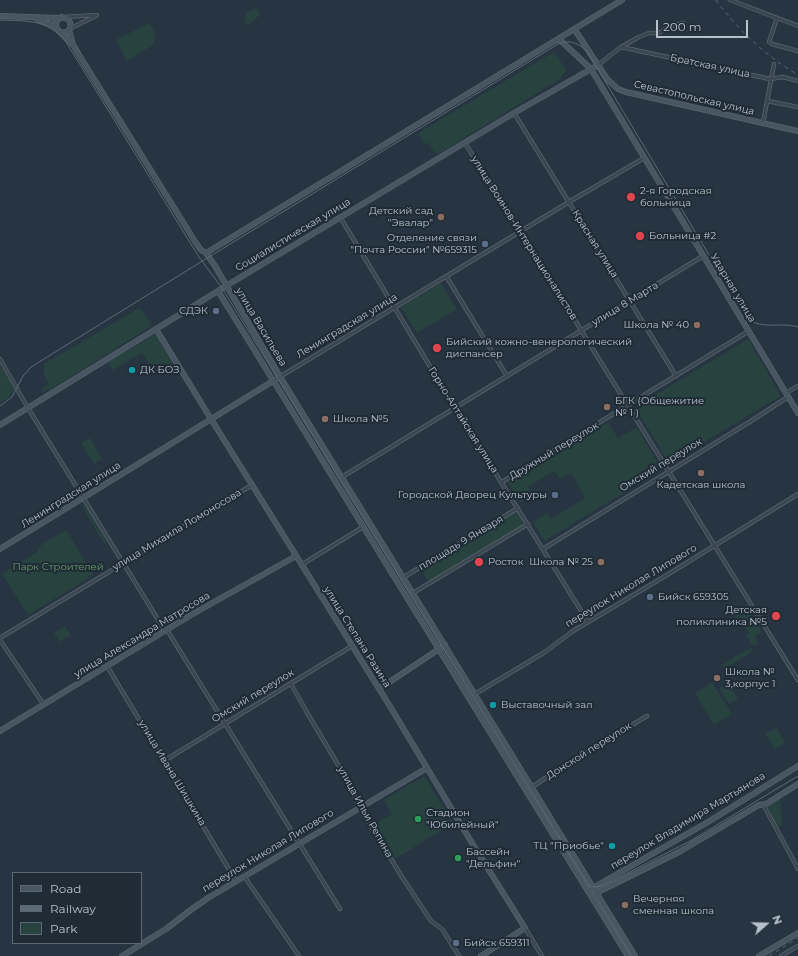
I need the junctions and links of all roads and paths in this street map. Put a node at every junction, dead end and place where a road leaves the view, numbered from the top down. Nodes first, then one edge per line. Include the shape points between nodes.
1 (622, 0) edge
2 (730, 0) edge
3 (0, 16) edge
4 (65, 17) junction
5 (35, 18) junction
6 (59, 18) junction
7 (777, 18) junction
8 (683, 23) dead end
9 (798, 26) edge
10 (56, 27) junction
11 (70, 29) junction
12 (575, 30) junction
13 (60, 32) junction
14 (560, 39) junction
15 (74, 46) junction
16 (621, 47) junction
17 (798, 51) edge
18 (774, 64) dead end
19 (598, 65) junction
20 (591, 69) junction
21 (770, 79) junction
22 (798, 81) edge
23 (767, 101) junction
24 (798, 107) edge
25 (514, 113) junction
26 (763, 123) junction
27 (798, 131) edge
28 (465, 143) junction
29 (644, 158) junction
30 (569, 202) junction
31 (340, 217) junction
32 (520, 231) junction
33 (206, 253) junction
34 (703, 256) junction
35 (446, 276) junction
36 (226, 286) junction
37 (218, 291) junction
38 (630, 301) junction
39 (394, 308) junction
40 (156, 329) junction
41 (582, 330) junction
42 (749, 331) junction
43 (0, 359) edge
44 (507, 376) junction
45 (676, 376) junction
46 (280, 377) junction
47 (273, 381) junction
48 (798, 386) edge
49 (787, 395) junction
50 (628, 405) junction
51 (28, 408) junction
52 (455, 408) junction
53 (798, 413) edge
54 (211, 419) junction
55 (0, 425) edge
56 (669, 470) junction
57 (342, 477) junction
58 (335, 482) junction
59 (502, 482) junction
60 (252, 485) junction
61 (798, 494) edge
62 (84, 498) junction
63 (518, 508) junction
64 (528, 524) junction
65 (363, 527) junction
66 (714, 546) junction
67 (543, 548) junction
68 (0, 549) edge
69 (296, 556) junction
70 (123, 563) junction
71 (301, 565) junction
72 (404, 577) junction
73 (413, 593) junction
74 (588, 622) junction
75 (166, 630) junction
76 (0, 639) edge
77 (352, 646) junction
78 (445, 646) junction
79 (439, 650) junction
80 (108, 666) junction
81 (798, 680) edge
82 (291, 684) junction
83 (378, 689) junction
84 (475, 694) junction
85 (469, 698) junction
86 (44, 704) junction
87 (647, 716) dead end
88 (226, 723) junction
89 (0, 731) edge
90 (164, 761) junction
91 (798, 766) edge
92 (427, 768) junction
93 (798, 784) edge
94 (532, 787) junction
95 (763, 804) junction
96 (360, 806) junction
97 (300, 843) junction
98 (798, 869) edge
99 (244, 876) junction
100 (236, 881) junction
101 (593, 888) junction
102 (588, 890) junction
103 (596, 893) junction
104 (340, 908) dead end
105 (525, 928) junction
106 (619, 930) junction
107 (614, 933) junction
108 (798, 933) edge
109 (142, 944) edge
110 (142, 944) edge
111 (798, 946) edge
112 (122, 956) edge
113 (299, 956) edge
114 (459, 956) edge
115 (481, 956) edge
116 (542, 956) edge
117 (628, 956) edge
118 (635, 956) edge
119 (759, 956) edge
120 (781, 956) edge

1 - 12 street
2 - 7 street
3 - 5 street
4 - 6 street
4 - 11 street via 70,20
4 - 11 street via 97,15
5 - 6 street
5 - 10 street
6 - 10 street
7 - 9 street
7 - 17 street via 769,42
8 - 16 street via 668,27 659,33 642,35
10 - 13 street
11 - 13 street via 65,33
11 - 15 street
12 - 14 street
12 - 19 street, Севастопольская улица
13 - 15 street
14 - 20 street, Ударная улица
14 - 33 street
15 - 33 street, улица Васильева via 196,243
16 - 19 street
16 - 21 street, Братская улица
18 - 21 street
19 - 20 street, Социалистическая улица
19 - 26 street, Севастопольская улица via 612,84 626,92
20 - 25 street, Социалистическая улица
20 - 29 street, Ударная улица
21 - 22 street, Братская улица via 783,77
21 - 23 street
23 - 24 street
23 - 26 street
25 - 28 street, Социалистическая улица
25 - 30 street, Красная улица
26 - 27 street, Севастопольская улица
28 - 31 street, Социалистическая улица
28 - 32 street, улица Воинов-Интернационалистов
29 - 30 street, Ленинградская улица
29 - 34 street, Ударная улица
30 - 32 street, Ленинградская улица
30 - 38 street, Красная улица
31 - 36 street, Социалистическая улица
31 - 39 street, Горно-Алтайская улица
32 - 35 street, Ленинградская улица
32 - 41 street, улица Воинов-Интернационалистов
33 - 36 street, улица Васильева
34 - 38 street, улица 8 Марта
34 - 42 street, Ударная улица
35 - 39 street, Ленинградская улица
35 - 44 street
36 - 37 street, Социалистическая улица
36 - 46 street, улица Васильева
37 - 40 street, Социалистическая улица
37 - 47 street
38 - 41 street, улица 8 Марта
38 - 45 street, Красная улица
39 - 46 street, Ленинградская улица
39 - 52 street, Горно-Алтайская улица
40 - 51 street, Социалистическая улица
40 - 54 street, улица Степана Разина
41 - 44 street, улица 8 Марта
41 - 50 street, улица Воинов-Интернационалистов
42 - 45 street, Дружный переулок
42 - 49 street, Ударная улица
43 - 51 street
44 - 52 street, улица 8 Марта
45 - 50 street, Дружный переулок
46 - 47 street, Ленинградская улица
46 - 57 street, улица Васильева
47 - 54 street, Ленинградская улица
47 - 58 street
48 - 49 street, Омский переулок
49 - 53 street, Ударная улица
49 - 56 street, Омский переулок via 751,421
50 - 56 street, улица Воинов-Интернационалистов
50 - 59 street, Дружный переулок
51 - 55 street, Социалистическая улица
51 - 62 street
52 - 57 street, улица 8 Марта
52 - 59 street, Горно-Алтайская улица
54 - 60 street, улица Степана Разина
54 - 62 street, Ленинградская улица
56 - 66 street, улица Воинов-Интернационалистов
56 - 67 street, Омский переулок
57 - 58 street
57 - 72 street, улица Васильева
58 - 65 street
59 - 63 street, Горно-Алтайская улица
60 - 69 street, улица Степана Разина
60 - 70 street, улица Михаила Ломоносова
61 - 66 street, переулок Николая Липового
62 - 68 street, Ленинградская улица
62 - 70 street
63 - 64 street, Горно-Алтайская улица
63 - 72 street, площадь 9 Января
64 - 67 street, Горно-Алтайская улица
64 - 73 street, площадь 9 Января
65 - 71 street
65 - 79 street
66 - 74 street, переулок Николая Липового
66 - 81 street, улица Воинов-Интернационалистов
67 - 74 street, Горно-Алтайская улица
69 - 71 street, улица Степана Разина
69 - 75 street, улица Александра Матросова
70 - 75 street
70 - 76 street, улица Михаила Ломоносова
71 - 77 street, улица Степана Разина
72 - 73 street, улица Васильева
73 - 78 street, улица Васильева
74 - 84 street, переулок Николая Липового via 545,652
75 - 80 street, улица Александра Матросова
75 - 88 street
76 - 86 street
77 - 82 street, Омский переулок
77 - 83 street, улица Степана Разина
78 - 79 street
78 - 84 street, улица Васильева
79 - 83 street
79 - 85 street
80 - 86 street, улица Александра Матросова
80 - 90 street, улица Ивана Шишкина
82 - 88 street, Омский переулок
82 - 96 street, улица Ильи Репина
83 - 92 street, улица Степана Разина
84 - 85 street
84 - 94 street, улица Васильева
85 - 102 street
86 - 89 street, улица Александра Матросова
87 - 94 street, Донской переулок
88 - 90 street, Омский переулок
88 - 97 street
90 - 100 street, улица Ивана Шишкина
91 - 101 street, переулок Владимира Мартьянова via 708,822
92 - 96 street, переулок Николая Липового
92 - 105 street, улица Степана Разина
93 - 95 street
94 - 101 street, улица Васильева
95 - 98 street
95 - 103 street via 696,842
96 - 97 street, переулок Николая Липового
96 - 114 street, улица Ильи Репина via 431,921 442,929
97 - 99 street, переулок Николая Липового
97 - 104 street
99 - 100 street, переулок Николая Липового
99 - 113 street
100 - 109 street, переулок Николая Липового
101 - 102 street, переулок Владимира Мартьянова
101 - 103 street, улица Васильева
102 - 107 street
103 - 106 street, улица Васильева
105 - 115 street
105 - 116 street, улица Степана Разина
106 - 107 street
106 - 118 street, улица Васильева
107 - 117 street
108 - 119 street
110 - 112 street, переулок Николая Липового
111 - 120 street

